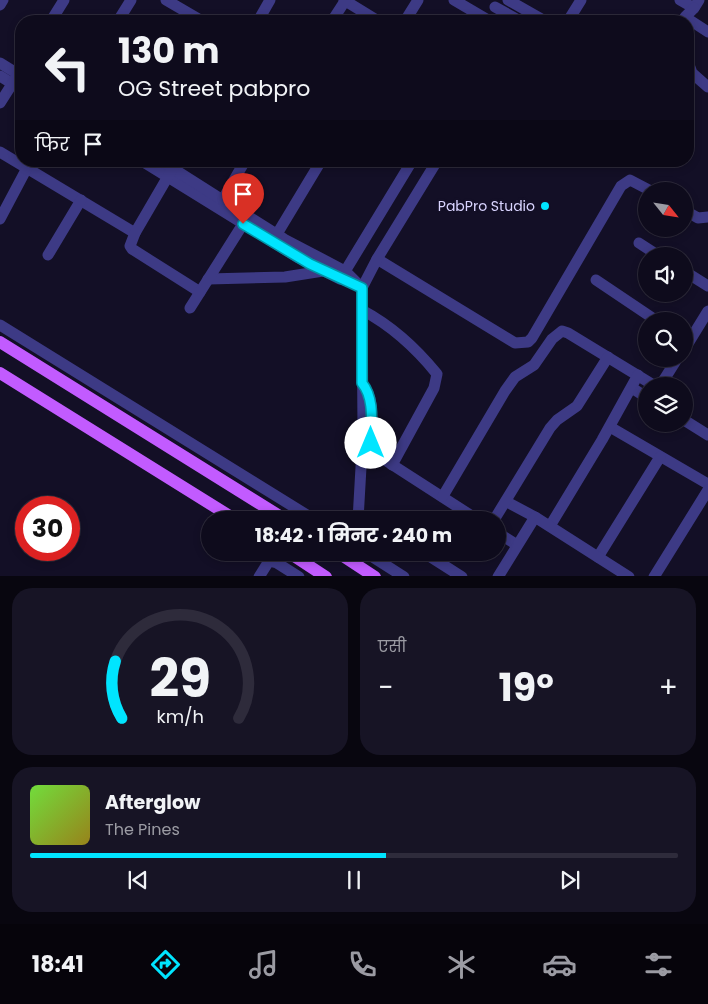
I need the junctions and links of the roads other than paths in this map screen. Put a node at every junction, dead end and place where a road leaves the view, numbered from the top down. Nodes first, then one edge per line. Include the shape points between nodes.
1 (3, 0) edge
2 (64, 0) edge
3 (131, 0) edge
4 (166, 0) edge
5 (270, 0) edge
6 (344, 0) edge
7 (418, 0) edge
8 (454, 0) edge
9 (509, 0) edge
10 (581, 0) edge
11 (680, 0) edge
12 (696, 4) edge
13 (0, 5) edge
14 (495, 13) edge
15 (55, 15) edge
16 (122, 15) edge
17 (184, 15) edge
18 (261, 15) edge
19 (335, 15) edge
20 (368, 15) edge
21 (409, 15) edge
22 (533, 15) edge
23 (572, 15) edge
24 (688, 15) edge
25 (694, 24) edge
26 (708, 32) edge
27 (0, 63) edge
28 (694, 75) edge
29 (0, 76) edge
30 (15, 76) edge
31 (15, 78) edge
32 (15, 84) edge
33 (708, 87) edge
34 (0, 103) edge
35 (0, 152) edge
36 (15, 161) edge
37 (242, 167) edge
38 (317, 167) edge
39 (400, 167) edge
40 (408, 167) edge
41 (433, 167) edge
42 (27, 168) joint
43 (173, 169) edge
44 (638, 184) edge
45 (223, 199) junction
46 (81, 200) junction
47 (693, 215) edge
48 (708, 217) edge
49 (0, 219) edge
50 (243, 224) junction
51 (134, 233) junction
52 (277, 234) junction
53 (638, 244) dead end
54 (643, 247) edge
55 (48, 255) dead end
56 (377, 258) junction
57 (323, 271) junction
58 (339, 274) junction
59 (693, 277) edge
60 (208, 279) junction
61 (596, 280) dead end
62 (358, 285) junction
63 (708, 286) edge
64 (200, 292) junction
65 (190, 308) dead end
66 (362, 310) junction
67 (708, 311) edge
68 (644, 312) edge
69 (0, 325) edge
70 (693, 334) edge
71 (0, 342) edge
72 (608, 357) junction
73 (0, 373) edge
74 (638, 375) junction
75 (641, 377) edge
76 (362, 383) junction
77 (632, 388) junction
78 (638, 392) edge
79 (693, 424) edge
80 (610, 427) junction
81 (706, 429) edge
82 (660, 457) junction
83 (392, 465) junction
84 (708, 484) edge
85 (708, 490) edge
86 (443, 496) junction
87 (507, 502) junction
88 (703, 509) edge
89 (222, 511) edge
90 (272, 511) edge
91 (300, 511) edge
92 (358, 511) edge
93 (465, 511) edge
94 (500, 511) edge
95 (536, 517) junction
96 (550, 526) junction
97 (506, 538) edge
98 (518, 545) junction
99 (598, 557) junction
100 (302, 561) edge
101 (348, 561) edge
102 (380, 561) edge
103 (438, 561) edge
104 (362, 572) edge
105 (259, 576) edge
106 (299, 576) edge
107 (326, 576) edge
108 (375, 576) edge
109 (404, 576) edge
110 (462, 576) edge
111 (498, 576) edge
112 (629, 576) edge
113 (654, 576) edge

1 - 13 street
2 - 15 street
3 - 16 street
4 - 17 street
5 - 18 street
6 - 19 street
6 - 20 street
7 - 21 street
8 - 14 street
9 - 14 street
9 - 22 street
10 - 23 street
11 - 12 street
12 - 24 street
25 - 26 street
27 - 30 street
28 - 33 street
29 - 31 street
32 - 34 street
35 - 36 street
37 - 45 street
38 - 52 street
39 - 58 street
40 - 58 street
41 - 56 street
42 - 46 street
42 - 49 street
43 - 45 street
43 - 50 street
43 - 51 street
44 - 56 street via 630,180 622,186 532,338 521,344
45 - 52 street
46 - 51 street
46 - 55 street
47 - 48 street
50 - 57 street
50 - 60 street
51 - 64 street via 130,241 132,249
52 - 58 street
53 - 54 street
56 - 62 street
57 - 58 street
57 - 60 street via 285,277
58 - 62 street
59 - 63 street
60 - 64 street
61 - 68 street
62 - 66 street
64 - 65 street
66 - 76 street
66 - 83 street via 379,319 418,351 437,374 434,388
67 - 70 street
69 - 91 street
71 - 90 main road
72 - 74 street
72 - 86 street via 568,333 556,334 534,365 516,377 505,391
72 - 87 street via 577,406 550,428
73 - 89 main road
74 - 75 street
74 - 77 street
76 - 83 street via 370,398 374,453
76 - 92 street
77 - 78 street
77 - 80 street
79 - 81 street
80 - 82 street
80 - 96 street
82 - 84 street
82 - 99 street
83 - 86 street
85 - 88 street
86 - 93 street
87 - 94 street
87 - 95 street
88 - 113 street
95 - 96 street
95 - 98 street
96 - 99 street
97 - 98 street
98 - 111 street
99 - 112 street
100 - 107 main road
101 - 104 main road
102 - 109 street
103 - 110 street
104 - 108 main road
105 - 106 street via 269,561

